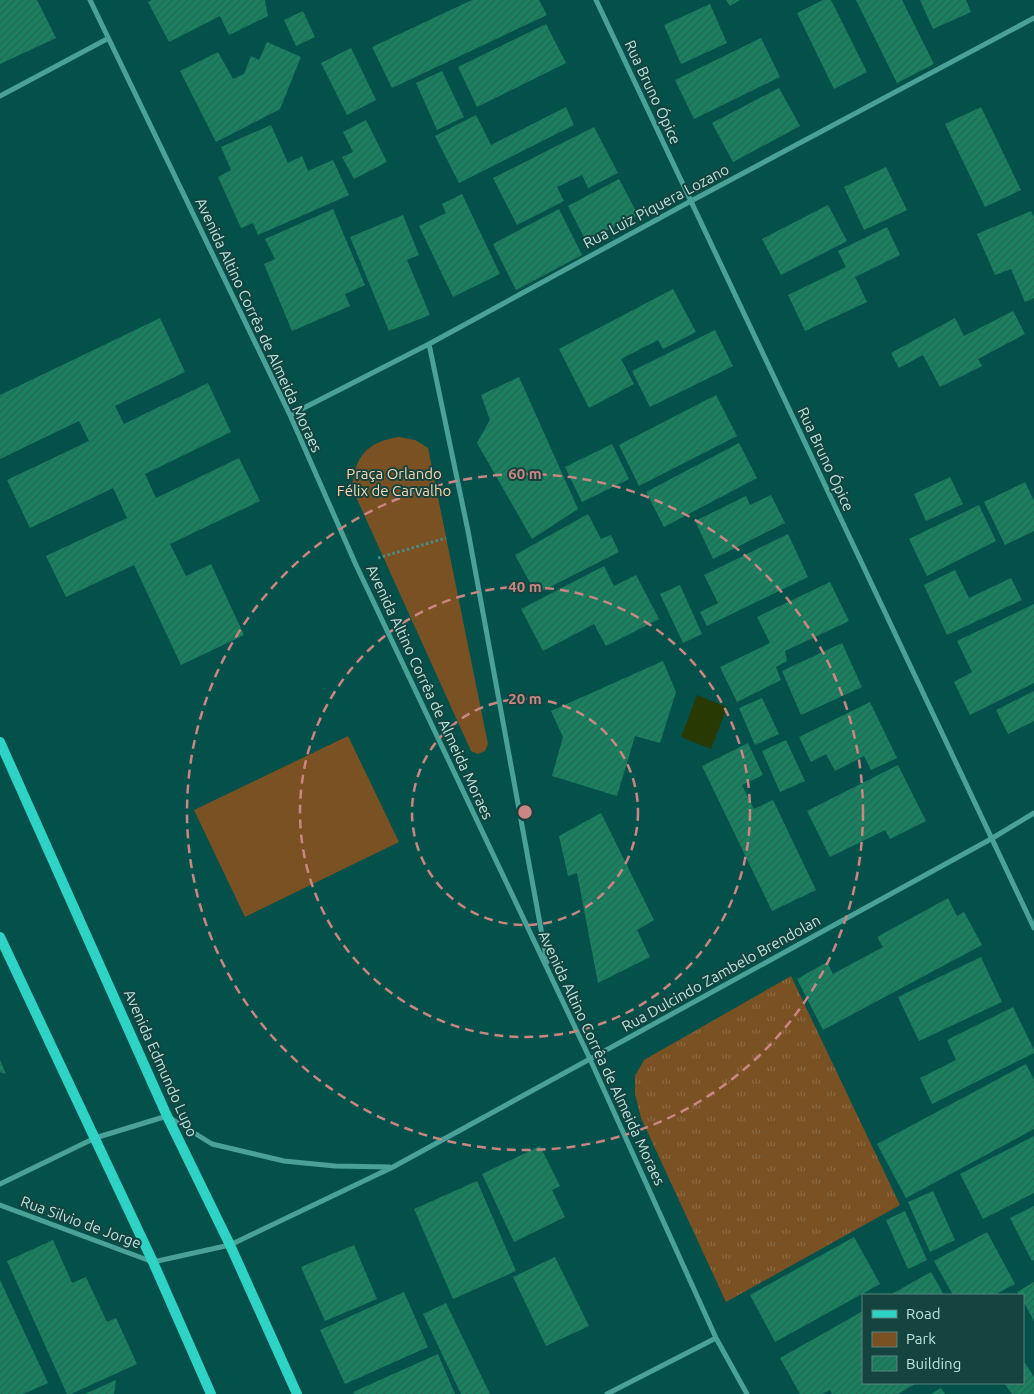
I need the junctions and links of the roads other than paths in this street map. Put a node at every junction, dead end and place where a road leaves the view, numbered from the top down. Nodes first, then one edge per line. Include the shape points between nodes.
1 (90, 0) edge
2 (596, 0) edge
3 (1034, 18) edge
4 (107, 39) junction
5 (0, 96) edge
6 (691, 201) junction
7 (430, 344) junction
8 (290, 415) junction
9 (0, 742) edge
10 (1034, 813) edge
11 (991, 839) junction
12 (1034, 928) edge
13 (0, 937) edge
14 (548, 970) junction
15 (590, 1060) junction
16 (167, 1116) junction
17 (95, 1138) junction
18 (393, 1167) junction
19 (0, 1184) edge
20 (0, 1206) edge
21 (230, 1245) junction
22 (153, 1262) junction
23 (716, 1338) junction
24 (211, 1394) edge
25 (297, 1394) edge
26 (608, 1394) edge
27 (747, 1394) edge

1 - 4 street, Avenida Altino Corrêa de Almeida Moraes
2 - 6 street, Rua Bruno Ópice
3 - 6 street, Rua Luiz Piquera Lozano
4 - 5 street
4 - 8 street, Avenida Altino Corrêa de Almeida Moraes
6 - 7 street, Rua Luiz Piquera Lozano
6 - 11 street, Rua Bruno Ópice
7 - 8 street, Rua Luiz Piquera Lozano
7 - 14 street via 468,531
8 - 14 street, Avenida Altino Corrêa de Almeida Moraes via 356,565
9 - 16 street, Avenida Edmundo Lupo
10 - 11 street, Rua Dulcindo Zambelo Brendolan
11 - 12 street, Rua Bruno Ópice
11 - 15 street, Rua Dulcindo Zambelo Brendolan
13 - 17 street
14 - 15 street, Avenida Altino Corrêa de Almeida Moraes
15 - 18 street, Rua Dulcindo Zambelo Brendolan
15 - 23 street, Avenida Altino Corrêa de Almeida Moraes
16 - 17 street, Rua Silvio de Jorge
16 - 18 street, Rua Dulcindo Zambelo Brendolan via 212,1144 284,1160 335,1166
16 - 21 street, Avenida Edmundo Lupo
17 - 19 street, Rua Silvio de Jorge
17 - 22 street
18 - 21 street, Rua Dulcindo Zambelo Brendolan
20 - 22 street, Rua Silvio de Jorge
21 - 22 street, Rua Dulcindo Zambelo Brendolan
21 - 25 street, Avenida Edmundo Lupo
22 - 24 street
23 - 26 street
23 - 27 street, Avenida Altino Corrêa de Almeida Moraes

